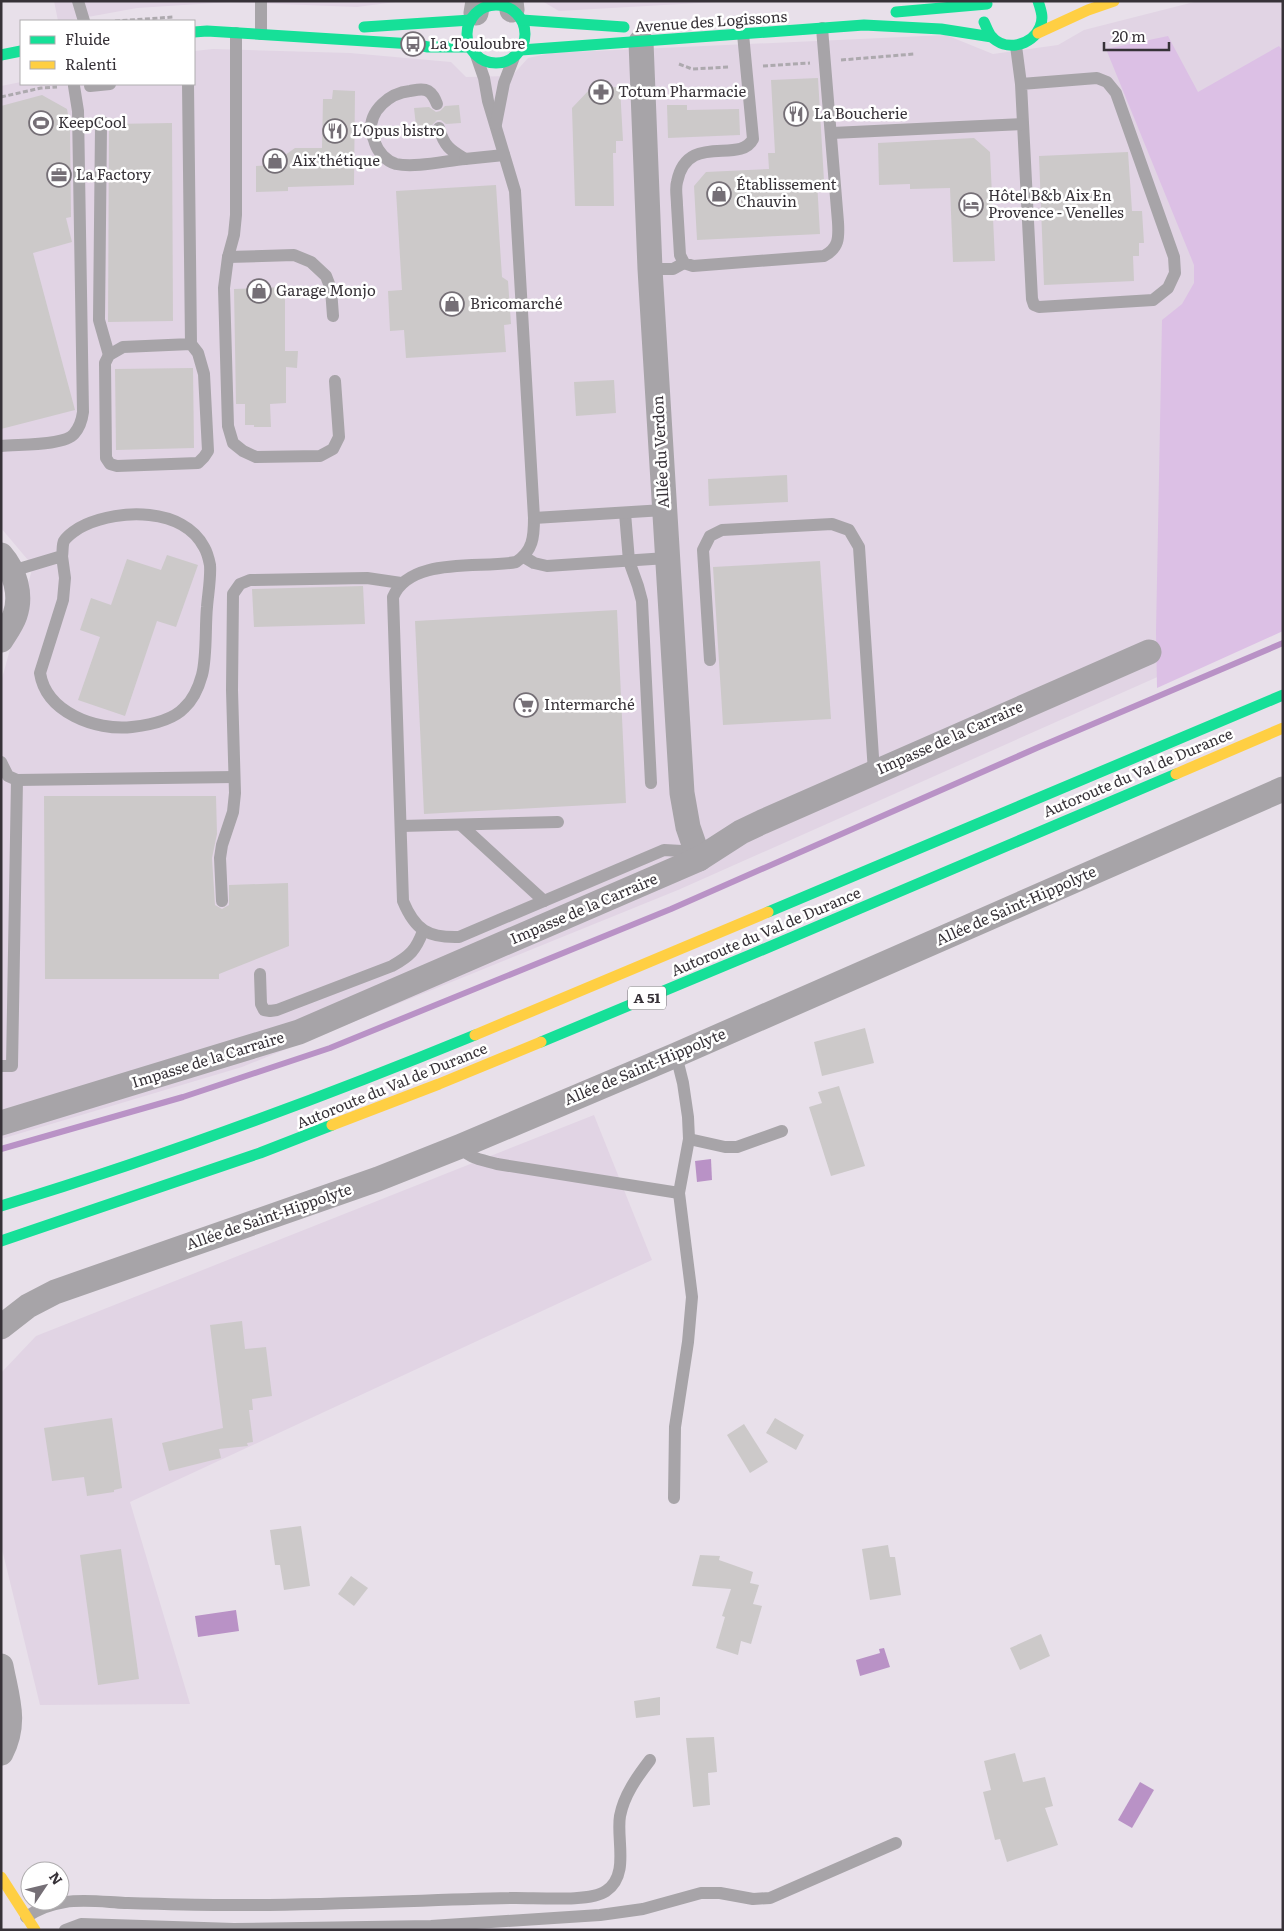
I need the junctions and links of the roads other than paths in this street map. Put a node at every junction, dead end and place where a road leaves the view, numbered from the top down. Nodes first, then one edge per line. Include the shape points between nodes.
1 (78, 1) edge
2 (261, 1) edge
3 (1038, 1) edge
4 (1114, 1) edge
5 (988, 2) edge
6 (515, 10) edge
7 (475, 12) edge
8 (888, 12) dead end
9 (869, 14) dead end
10 (831, 16) dead end
11 (84, 20) edge
12 (822, 28) junction
13 (195, 32) edge
14 (236, 33) junction
15 (1038, 33) junction
16 (743, 34) junction
17 (267, 35) junction
18 (637, 35) junction
19 (992, 37) junction
20 (1016, 46) junction
21 (20, 51) edge
22 (473, 51) junction
23 (517, 54) junction
24 (1, 55) edge
25 (1020, 84) junction
26 (100, 85) edge
27 (188, 85) edge
28 (74, 86) road end
29 (90, 86) dead end
30 (437, 104) dead end
31 (103, 122) dead end
32 (496, 124) junction
33 (1022, 124) junction
34 (439, 128) dead end
35 (832, 133) junction
36 (504, 155) junction
37 (465, 159) junction
38 (228, 257) junction
39 (684, 262) junction
40 (650, 269) junction
41 (333, 316) dead end
42 (191, 344) junction
43 (109, 354) junction
44 (335, 381) dead end
45 (1, 446) edge
46 (664, 510) junction
47 (625, 513) junction
48 (534, 518) junction
49 (62, 556) junction
50 (524, 556) junction
51 (666, 558) junction
52 (629, 561) junction
53 (7, 563) edge
54 (401, 583) junction
55 (1, 640) edge
56 (1149, 652) dead end
57 (710, 660) dead end
58 (1283, 695) edge
59 (1283, 728) edge
60 (1, 762) edge
61 (874, 772) junction
62 (234, 777) junction
63 (17, 780) junction
64 (651, 783) dead end
65 (1283, 790) edge
66 (558, 822) dead end
67 (461, 825) junction
68 (401, 826) junction
69 (699, 859) junction
70 (222, 901) dead end
71 (544, 901) junction
72 (423, 931) junction
73 (260, 974) dead end
74 (676, 1056) junction
75 (1, 1066) edge
76 (1, 1123) edge
77 (782, 1131) dead end
78 (689, 1139) junction
79 (461, 1146) junction
80 (679, 1193) junction
81 (1, 1206) edge
82 (1, 1241) edge
83 (1, 1327) edge
84 (674, 1498) dead end
85 (1, 1666) edge
86 (1, 1753) edge
87 (650, 1760) dead end
88 (896, 1843) dead end
89 (1, 1877) edge
90 (26, 1917) junction
91 (35, 1930) edge
92 (65, 1930) edge

1 - 11 lane
2 - 17 lane
3 - 15 main road via 1042,24
4 - 15 main road
5 - 8 main road
5 - 19 main road via 984,21
6 - 7 main road via 490,5
6 - 18 main road, Avenue des Logissons
6 - 23 main road via 525,30 525,40
7 - 17 main road via 427,22
7 - 22 main road via 468,29
9 - 10 main road
12 - 16 main road, Avenue des Logissons
12 - 19 main road, Avenue des Logissons via 913,26
12 - 35 lane
13 - 14 main road
14 - 17 main road
14 - 38 lane via 236,215
15 - 20 main road
16 - 18 main road, Avenue des Logissons
16 - 39 lane via 752,139 750,145 743,149 701,152 681,168 676,184 680,254
17 - 22 main road
18 - 23 main road, Avenue des Logissons
18 - 40 street, Allée du Verdon
19 - 20 main road, Avenue des Logissons via 999,43
20 - 25 lane
21 - 24 main road
22 - 23 main road via 490,62 506,61
22 - 32 lane
23 - 32 lane via 504,83
25 - 33 lane
25 - 33 lane via 1097,78 1107,82 1116,93 1174,257 1175,273 1168,288 1153,300 1034,305
26 - 29 lane
27 - 42 lane
28 - 45 lane via 78,111 81,423 74,435 63,441
30 - 37 lane via 433,96 422,89 391,96 374,116 371,132 377,148 393,163 406,165
31 - 43 lane via 99,320
32 - 36 lane
33 - 35 lane
34 - 37 lane via 450,149
35 - 39 lane via 839,234 832,252 824,256 693,266
36 - 37 lane
36 - 48 lane via 517,208
38 - 41 lane via 294,255 311,262 326,276 331,289
38 - 44 lane via 224,288 228,426 233,443 256,457 320,456 333,449 339,436
39 - 40 lane via 673,269
40 - 46 street, Allée du Verdon
42 - 43 lane via 123,348
42 - 43 lane via 204,374 208,451 198,463 110,464 106,458 105,363
46 - 47 lane
46 - 51 street, Allée du Verdon
47 - 48 lane
47 - 52 lane
48 - 50 lane via 534,538
49 - 49 lane via 63,600 40,673 50,698 69,713 98,724 124,727 148,725 184,709 196,692 202,674 210,566 195,535 177,522 153,516 128,514 100,518 77,529 64,541
49 - 53 lane
50 - 52 lane via 534,563 548,566
50 - 54 lane via 506,564 432,569
51 - 52 lane
51 - 69 street, Allée du Verdon via 682,793 688,827
52 - 64 lane via 642,601
53 - 55 street via 17,588 18,602 15,617
54 - 62 lane via 367,578 250,580 240,584 233,594
54 - 68 lane via 393,597
56 - 61 street, Impasse de la Carraire
57 - 61 lane via 703,550 710,536 722,530 832,524 848,530 859,547
58 - 81 main road, Autoroute du Val de Durance / A 51 via 489,1030 281,1112 68,1187
59 - 82 main road, Autoroute du Val de Durance / A 51 via 439,1084 260,1154
60 - 63 lane via 8,776
61 - 69 street, Impasse de la Carraire via 741,832
62 - 63 lane
62 - 70 lane via 233,812 220,858
63 - 75 lane via 12,1066
65 - 74 street, Allée de Saint-Hippolyte
66 - 67 lane
67 - 68 lane
67 - 71 lane
68 - 72 lane via 403,901 410,919
69 - 71 lane via 682,851 664,850
69 - 76 street, Impasse de la Carraire via 299,1032
71 - 72 lane via 459,937 441,938
72 - 73 lane via 407,958 277,1010 264,1010 261,1004
74 - 78 lane via 683,1083
74 - 79 street, Allée de Saint-Hippolyte
77 - 78 lane via 738,1147
78 - 80 lane
79 - 80 lane via 464,1153 497,1164
79 - 83 street, Allée de Saint-Hippolyte via 369,1183 54,1292 28,1306
80 - 84 lane via 692,1297 675,1427
85 - 86 street via 11,1722 8,1740
87 - 90 lane via 633,1783 620,1817 620,1868 615,1882 598,1895 266,1905 81,1900 38,1909
88 - 92 lane via 770,1898 701,1893 643,1909 608,1914 431,1926 234,1929 81,1924
89 - 90 main road
90 - 91 main road

